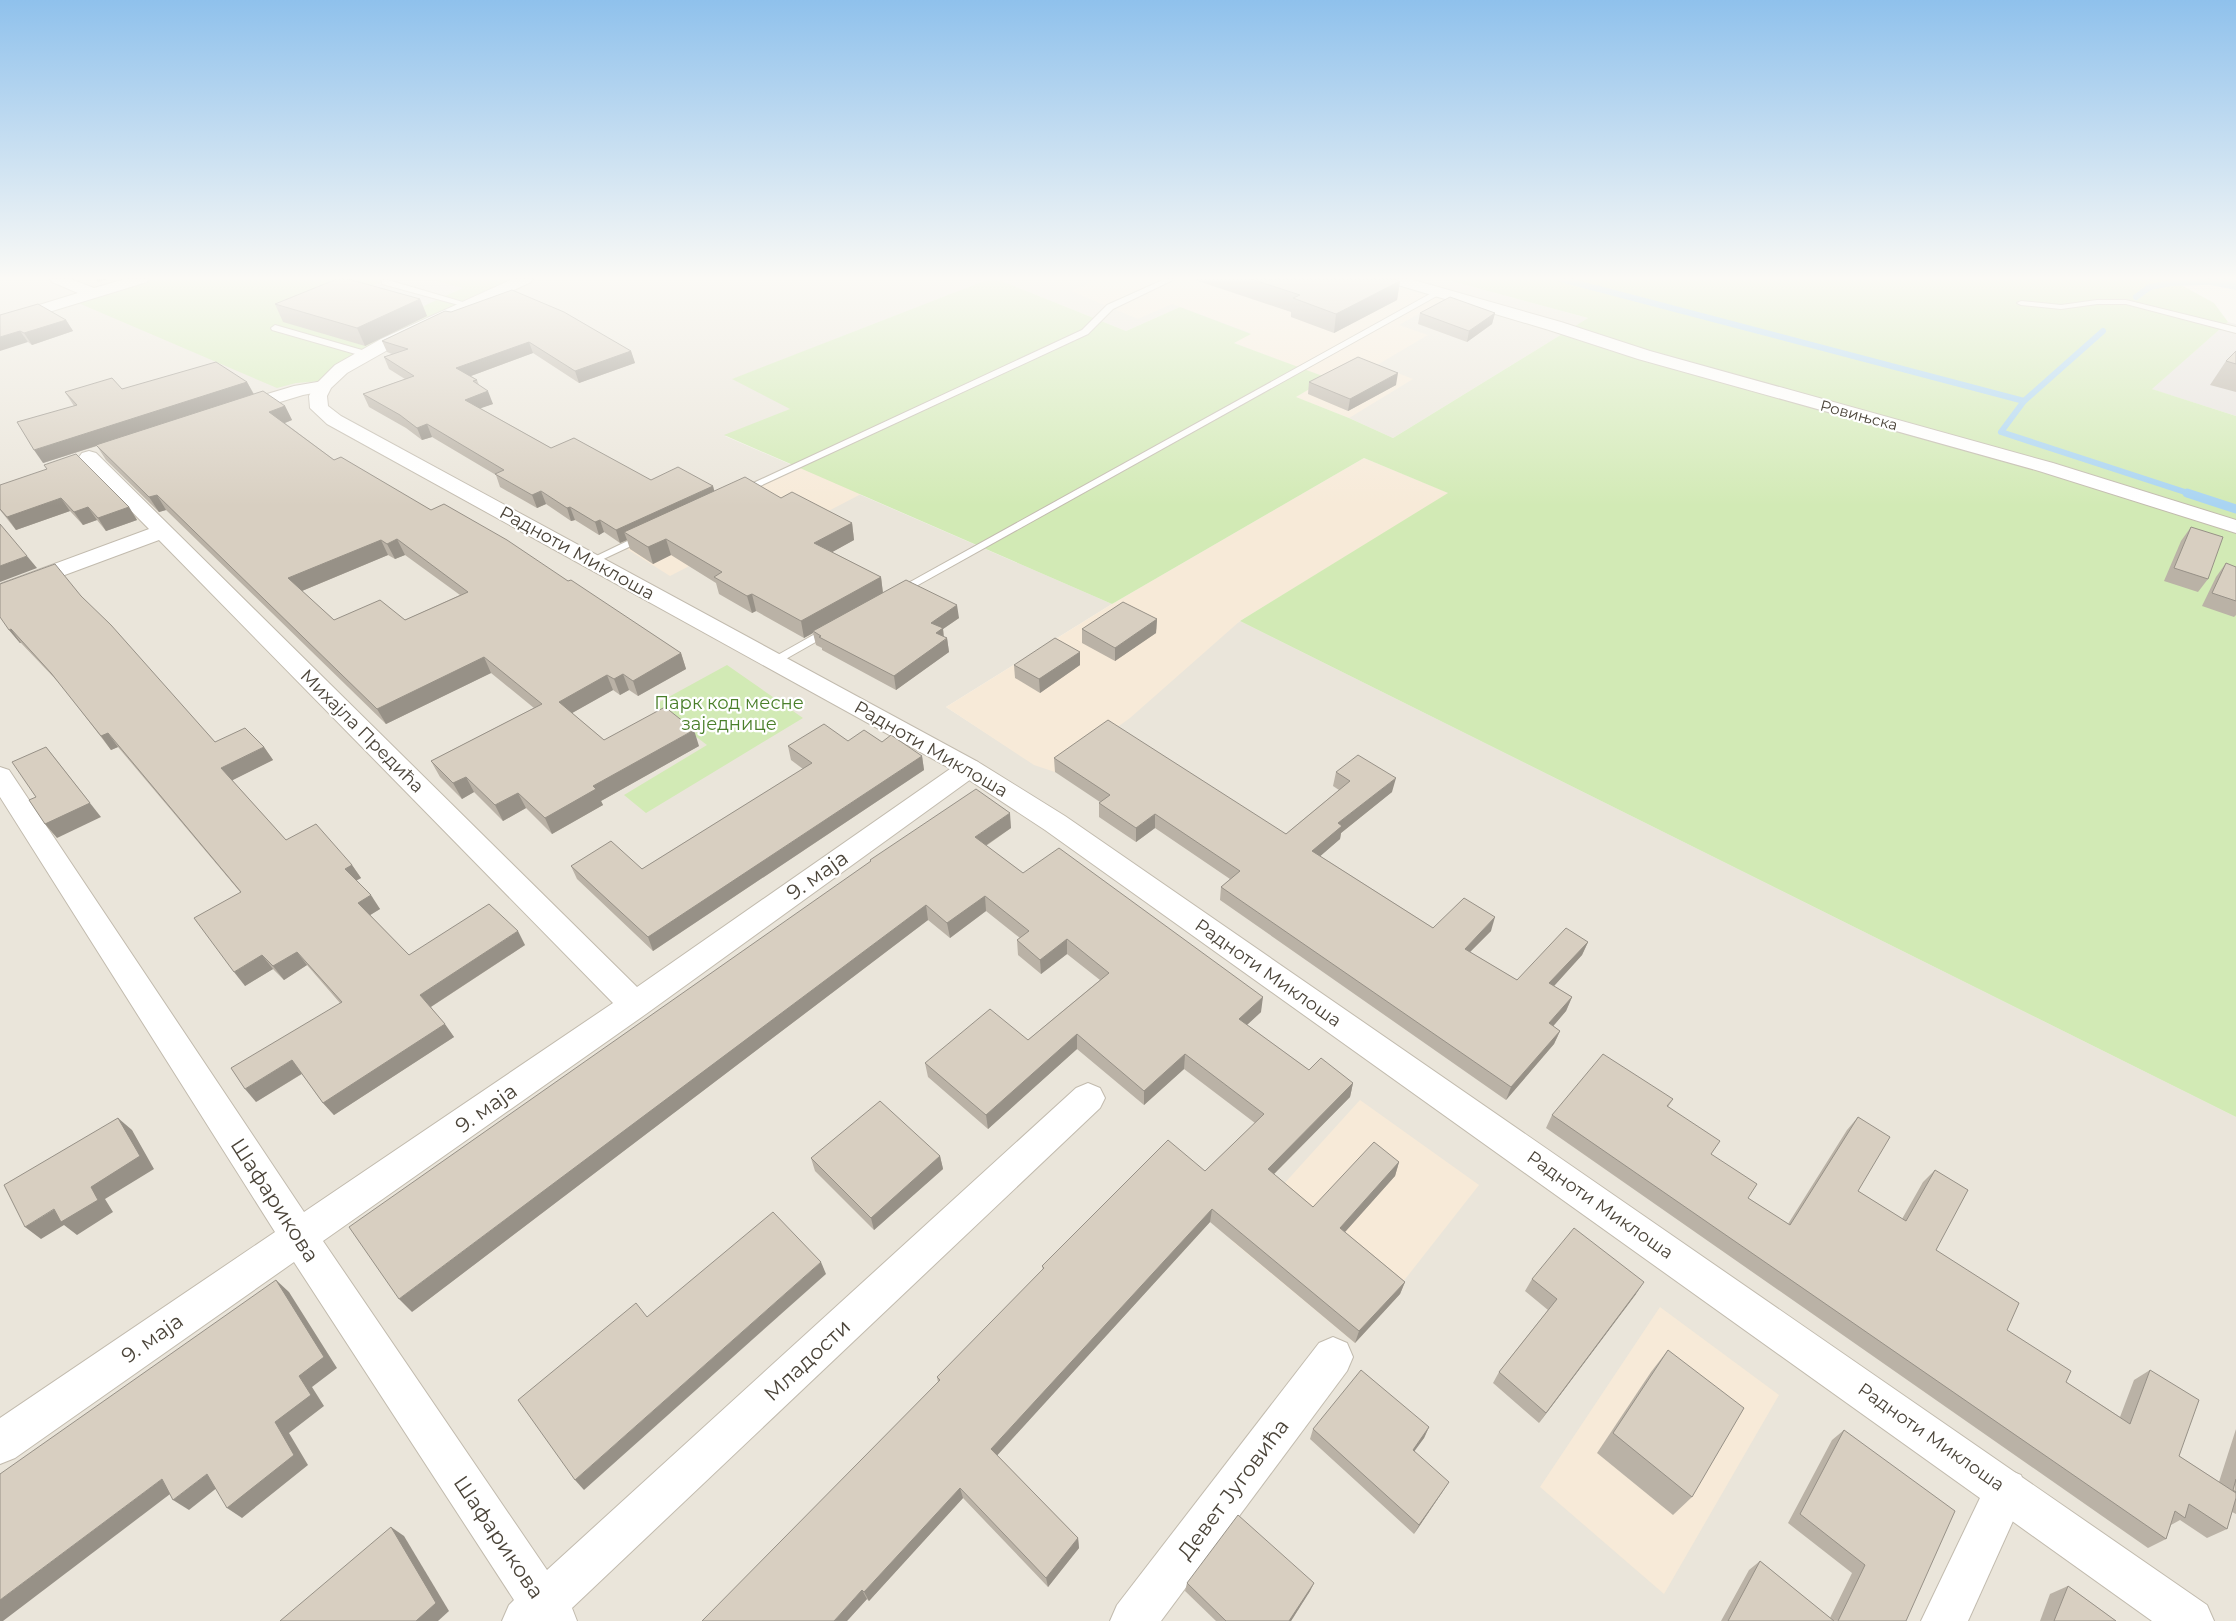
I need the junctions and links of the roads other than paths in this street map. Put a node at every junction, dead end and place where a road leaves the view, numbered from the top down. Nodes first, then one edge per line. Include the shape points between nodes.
1 (365, 355) edge
2 (1036, 355) edge
3 (1326, 355) edge
4 (1643, 355) edge
5 (322, 386) junction
6 (217, 415) edge
7 (89, 457) dead end
8 (735, 494) edge
9 (2236, 527) edge
10 (163, 531) junction
11 (654, 532) edge
12 (591, 561) junction
13 (0, 592) edge
14 (891, 595) edge
15 (840, 623) edge
16 (773, 660) junction
17 (969, 768) junction
18 (0, 776) edge
19 (635, 1005) junction
20 (1088, 1098) dead end
21 (299, 1237) junction
22 (1333, 1357) dead end
23 (0, 1443) edge
24 (2006, 1490) junction
25 (541, 1615) edge
26 (1133, 1621) edge
27 (1944, 1621) edge
28 (2191, 1621) edge

1 - 5 street via 341,369
2 - 8 lane
3 - 14 lane
4 - 9 street, Ровињска via 2046,467
5 - 6 street via 272,397
5 - 12 street, Радноти Миклоша via 318,396 319,408 334,420
7 - 10 street, Михајла Предића
10 - 13 street
10 - 19 street, Михајла Предића
11 - 12 lane
12 - 16 street, Радноти Миклоша
15 - 16 lane
16 - 17 street, Радноти Миклоша
17 - 19 street, 9. маја
17 - 24 street, Радноти Миклоша via 1063,829
18 - 21 street, Шафарикова
19 - 21 street, 9. маја
20 - 25 street, Младости
21 - 23 street, 9. маја
21 - 25 street, Шафарикова
22 - 26 street, Девет Југовића
24 - 27 street
24 - 28 street, Радноти Миклоша

